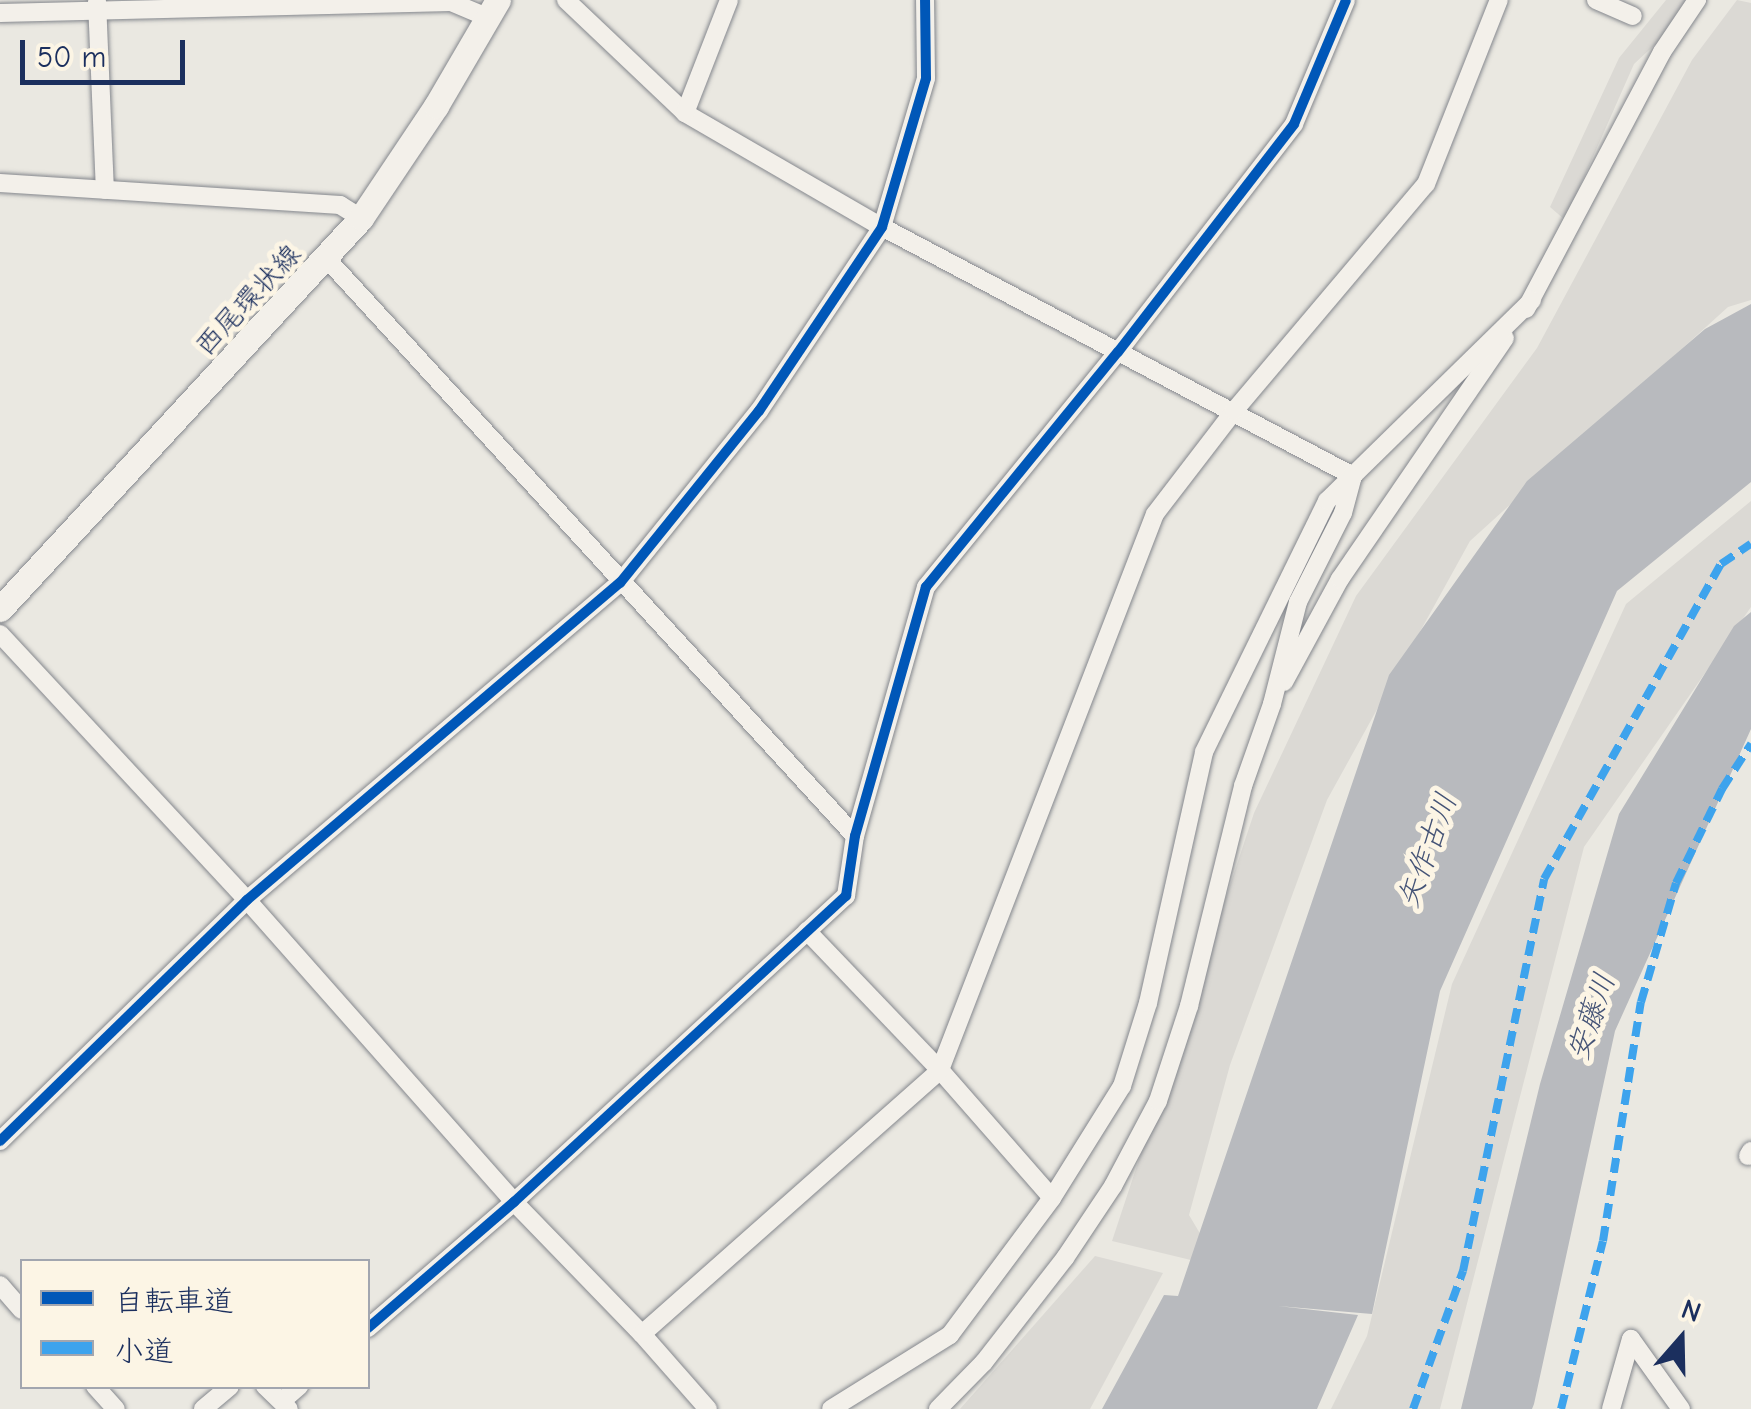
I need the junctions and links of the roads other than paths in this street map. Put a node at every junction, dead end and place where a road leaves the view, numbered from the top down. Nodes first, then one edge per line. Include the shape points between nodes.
1 (566, 0) edge
2 (729, 0) edge
3 (925, 0) edge
4 (1346, 0) edge
5 (1499, 0) edge
6 (1596, 0) edge
7 (1697, 0) edge
8 (98, 5) edge
9 (493, 9) edge
10 (0, 13) edge
11 (1632, 16) dead end
12 (685, 113) junction
13 (0, 183) edge
14 (106, 190) junction
15 (361, 218) junction
16 (882, 227) junction
17 (327, 258) junction
18 (1532, 300) junction
19 (1118, 352) junction
20 (1234, 411) junction
21 (1353, 476) junction
22 (620, 583) junction
23 (0, 609) edge
24 (0, 634) edge
25 (1272, 704) junction
26 (855, 836) junction
27 (247, 900) junction
28 (807, 931) junction
29 (940, 1070) junction
30 (0, 1141) edge
31 (1052, 1198) junction
32 (514, 1202) junction
33 (0, 1285) edge
34 (20, 1308) edge
35 (370, 1326) edge
36 (642, 1334) junction
37 (98, 1389) edge
38 (226, 1389) edge
39 (116, 1409) edge
40 (203, 1409) edge
41 (708, 1409) edge
42 (830, 1409) edge
43 (938, 1409) edge
44 (1611, 1409) edge
45 (1682, 1409) edge

1 - 12 street
2 - 12 street
3 - 16 street via 926,78
4 - 19 street via 1294,124
5 - 20 street via 1426,184
6 - 11 street
7 - 18 street via 1662,52
8 - 9 street via 451,2
8 - 10 street
8 - 14 street
9 - 15 main road, 西尾環状線
12 - 16 street
13 - 14 street
14 - 15 street via 340,205
15 - 17 main road, 西尾環状線
16 - 19 street
16 - 22 street via 759,411
17 - 22 street
17 - 23 main road, 西尾環状線
18 - 21 street
18 - 25 street via 1340,578
19 - 20 street
19 - 26 street via 926,587
20 - 21 street
20 - 29 street via 1155,514
21 - 25 street via 1343,513 1298,602
21 - 31 street via 1327,501 1204,752 1148,1004 1122,1086
22 - 26 street
22 - 27 street
24 - 27 street
25 - 43 street via 1243,786 1189,1006 1158,1101 1113,1186 1064,1258 984,1362
26 - 28 street via 846,896
27 - 30 street
27 - 32 street
28 - 29 street
28 - 32 street
29 - 31 street
29 - 36 street
31 - 42 street via 950,1335
32 - 35 street
32 - 36 street
33 - 34 street
36 - 41 street
37 - 39 street
38 - 40 street
44 - 45 street via 1630,1340

